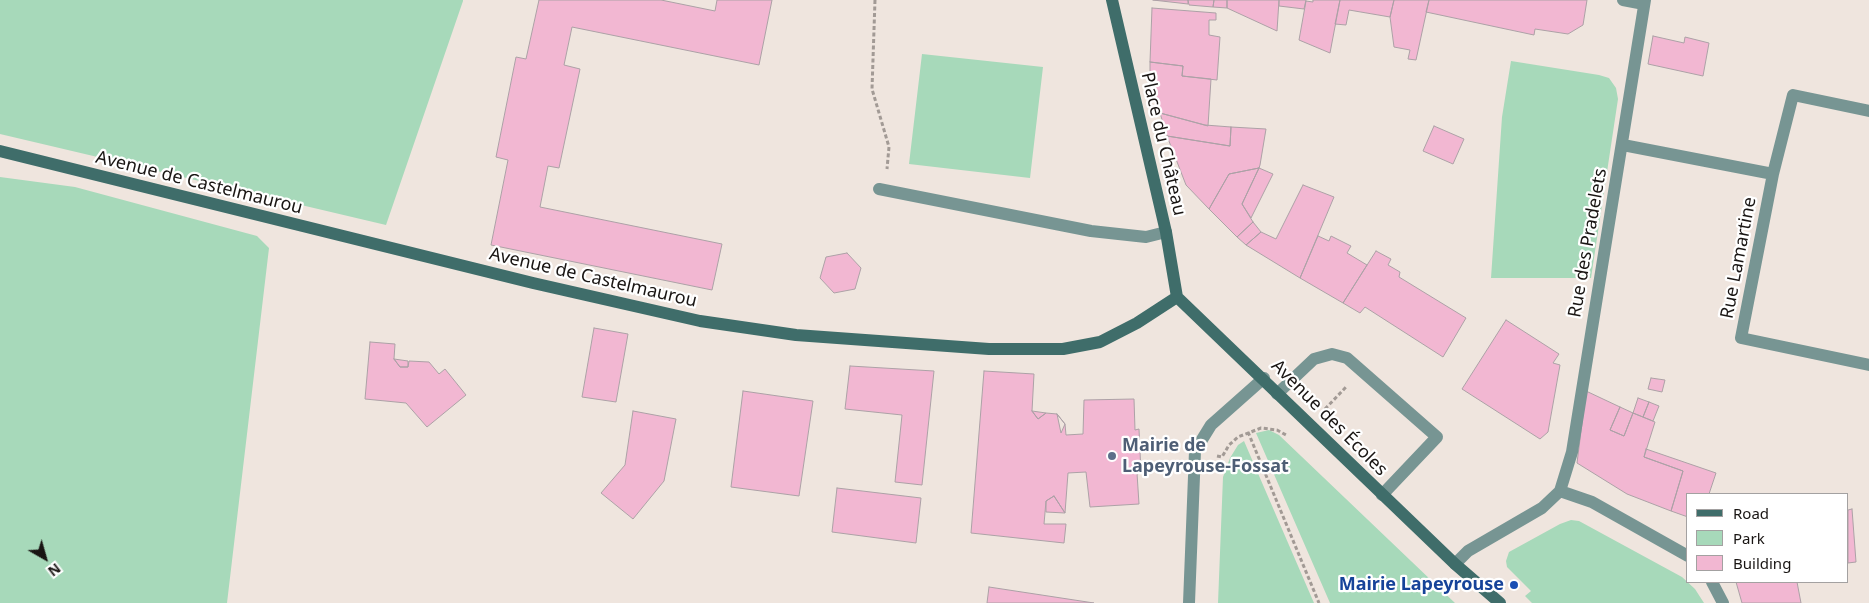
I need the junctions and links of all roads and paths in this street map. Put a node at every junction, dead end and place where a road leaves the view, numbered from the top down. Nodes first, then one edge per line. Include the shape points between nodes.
1 (875, 0) edge
2 (1112, 0) edge
3 (1623, 0) edge
4 (1644, 2) edge
5 (1869, 111) edge
6 (1623, 145) junction
7 (0, 151) edge
8 (1773, 174) junction
9 (882, 189) joint
10 (1166, 232) junction
11 (1177, 297) junction
12 (1869, 365) edge
13 (1264, 378) junction
14 (1277, 394) junction
15 (1248, 432) dead end
16 (1560, 491) junction
17 (1382, 495) junction
18 (1686, 555) edge
19 (1455, 564) junction
20 (1713, 583) edge
21 (1189, 603) edge
22 (1319, 603) edge
23 (1488, 603) edge
24 (1500, 603) edge
25 (1723, 603) edge

1 - 9 path via 872,89 889,148
2 - 10 street, Place du Château
3 - 4 street
4 - 6 street, Rue des Pradelets
5 - 8 street, Rue Lamartine via 1793,95
6 - 8 street
6 - 16 street, Rue des Pradelets via 1572,452
7 - 11 street, Avenue de Castelmaurou via 533,283 700,321 796,335 989,349 1063,349 1100,342
8 - 12 street, Rue Lamartine via 1741,338
9 - 10 street via 1091,231 1146,237
10 - 11 street, Place du Château
11 - 13 street, Avenue des Écoles
13 - 14 street, Avenue des Écoles
13 - 21 street via 1211,425 1195,451
14 - 17 street, Avenue des Écoles
14 - 17 street via 1314,359 1332,354 1347,358 1437,437
15 - 22 path
16 - 18 street via 1592,502
16 - 19 street via 1542,508 1468,551
17 - 19 street, Avenue des Écoles
19 - 23 street
19 - 24 street
20 - 25 street

